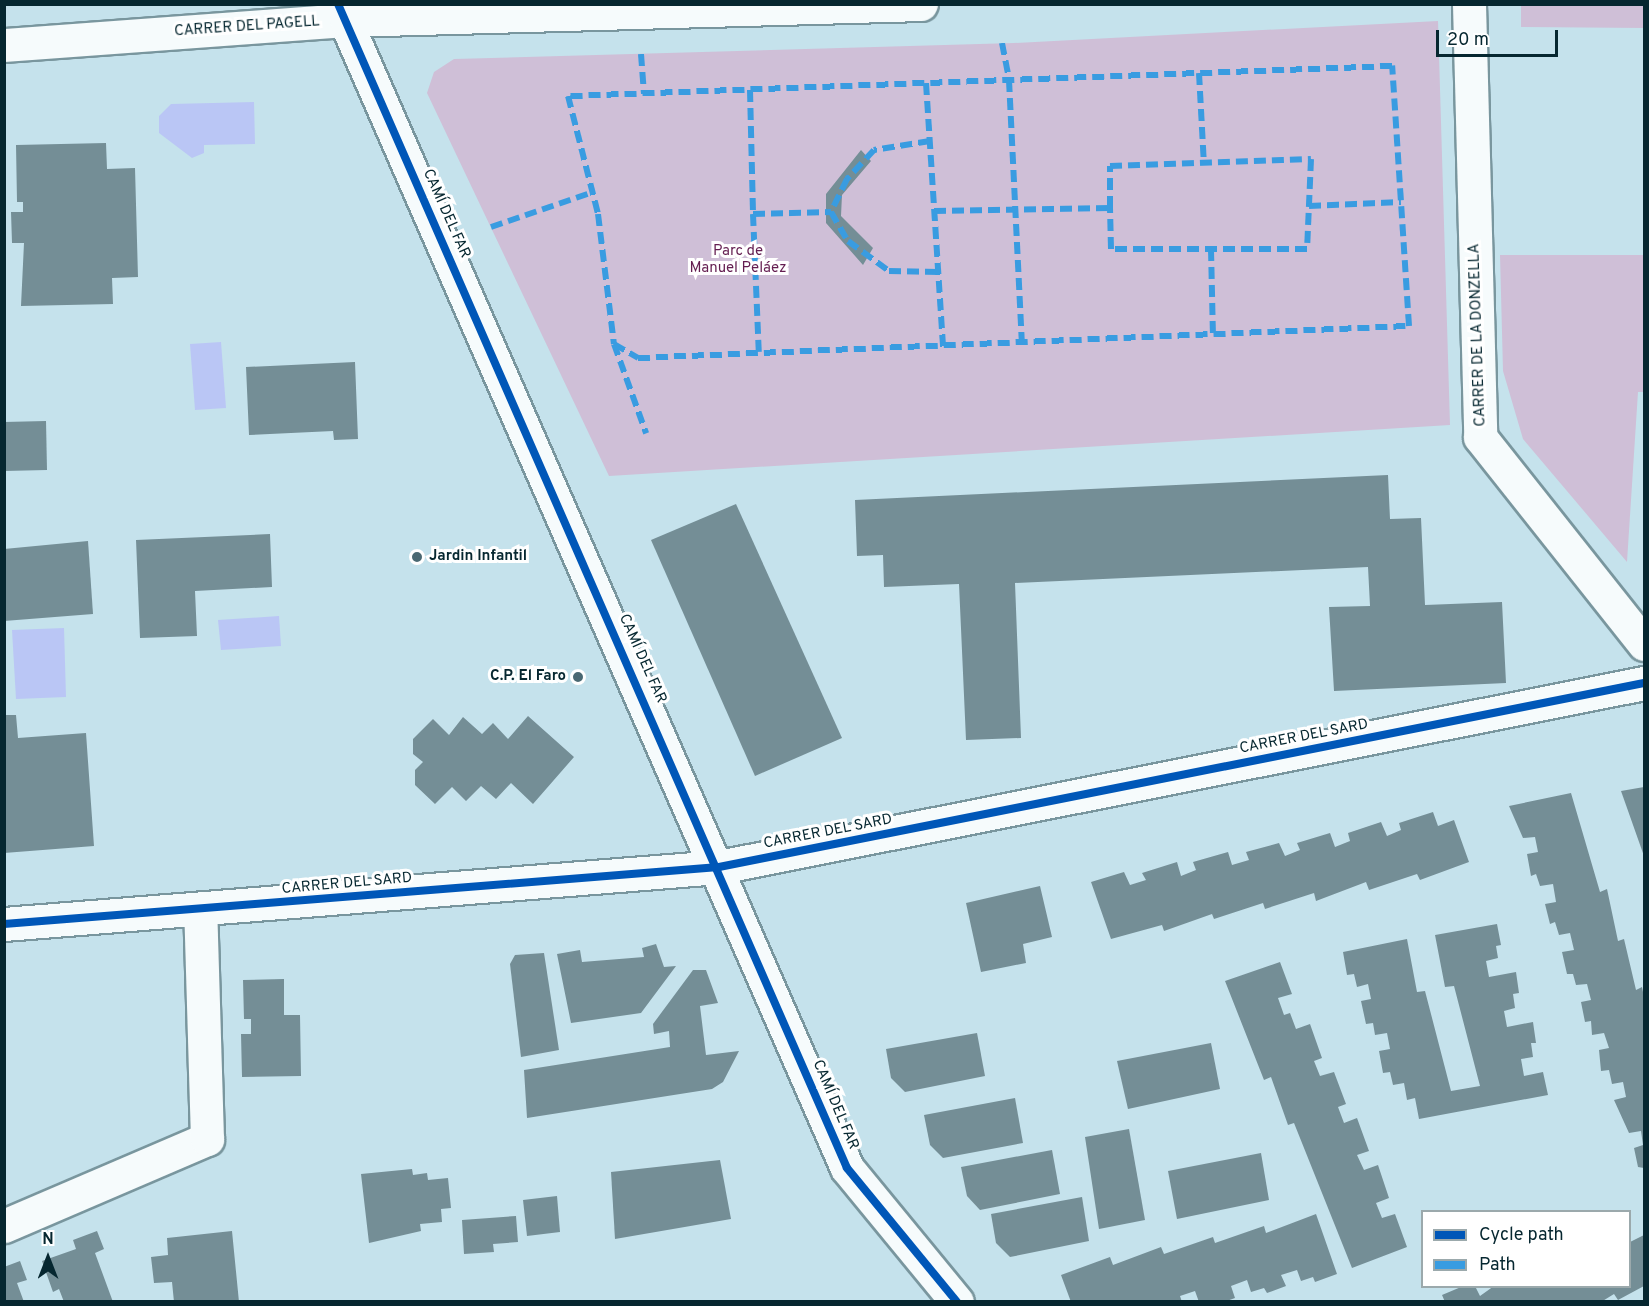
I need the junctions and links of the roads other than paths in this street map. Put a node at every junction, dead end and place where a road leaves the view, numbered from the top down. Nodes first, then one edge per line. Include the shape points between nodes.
1 (921, 4) edge
2 (1469, 4) edge
3 (342, 12) edge
4 (4, 45) edge
5 (1644, 644) edge
6 (1644, 683) edge
7 (719, 867) junction
8 (200, 909) junction
9 (4, 924) edge
10 (4, 1226) edge
11 (957, 1302) edge

1 - 3 street, CARRER DEL PAGELL
2 - 5 street, CARRER DE LA DONZELLA via 1480,437
3 - 4 street, CARRER DEL PAGELL
3 - 7 street, CAMÍ DEL FAR
6 - 7 street, CARRER DEL SARD
7 - 8 street, CARRER DEL SARD
7 - 11 street, CAMÍ DEL FAR via 847,1168
8 - 9 street, CARRER DEL SARD
8 - 10 street via 207,1139

